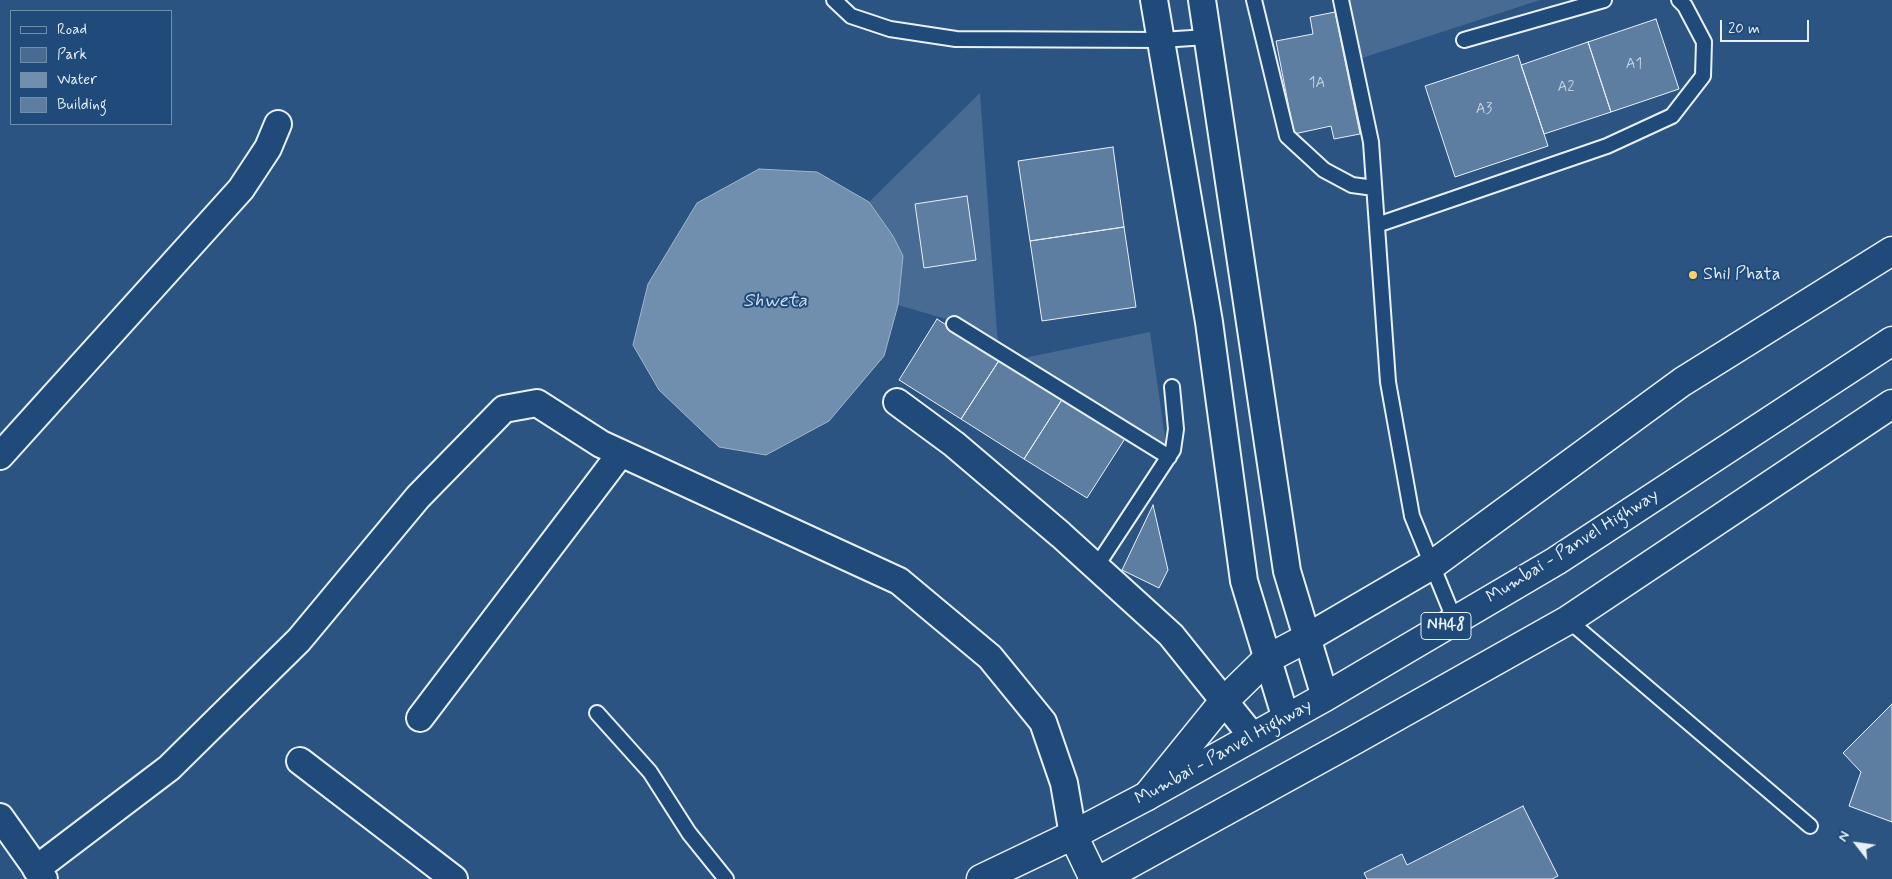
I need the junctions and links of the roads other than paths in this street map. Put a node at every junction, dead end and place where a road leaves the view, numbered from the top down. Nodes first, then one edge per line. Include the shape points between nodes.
1 (834, 0) edge
2 (1154, 0) edge
3 (1202, 0) edge
4 (1254, 0) edge
5 (1341, 0) edge
6 (1604, 0) edge
7 (1678, 0) edge
8 (1207, 37) junction
9 (1161, 40) junction
10 (1464, 40) dead end
11 (278, 124) dead end
12 (1374, 188) junction
13 (1377, 225) junction
14 (1892, 251) edge
15 (954, 324) dead end
16 (1892, 341) edge
17 (1172, 387) dead end
18 (897, 402) dead end
19 (1892, 404) edge
20 (621, 453) junction
21 (0, 456) edge
22 (1169, 457) junction
23 (1432, 566) junction
24 (1096, 567) junction
25 (1568, 620) junction
26 (1455, 621) junction
27 (1307, 638) junction
28 (1268, 659) junction
29 (1325, 697) junction
30 (1224, 701) junction
31 (597, 713) dead end
32 (420, 718) dead end
33 (1286, 719) junction
34 (1253, 737) junction
35 (300, 761) dead end
36 (1147, 796) junction
37 (0, 817) edge
38 (1810, 826) dead end
39 (1073, 835) junction
40 (40, 874) edge
41 (454, 879) edge
42 (726, 879) edge
43 (981, 879) edge
44 (1094, 879) edge
45 (1102, 879) edge

1 - 9 lane via 851,16 890,30 956,39
2 - 9 street
3 - 8 street
4 - 12 lane via 1287,136 1324,170 1352,185
5 - 12 lane via 1371,142
6 - 10 lane
7 - 13 lane via 1685,6 1704,42 1703,76 1672,116 1607,146
8 - 9 lane
8 - 27 street via 1287,571
9 - 28 street via 1209,322 1244,581
11 - 21 street via 268,148 241,189
12 - 13 lane
13 - 23 lane via 1388,382 1412,516
14 - 23 main road via 1682,382
15 - 22 lane
16 - 26 main road, Mumbai - Panvel Highway / NH48 via 1556,562
17 - 22 lane via 1176,429
18 - 24 street via 954,444
19 - 25 main road
20 - 32 street
20 - 39 street via 899,581 990,657 1043,722 1064,784
20 - 40 street via 537,403 504,409 418,497 299,640 169,768
22 - 24 lane
23 - 26 lane
23 - 27 main road
24 - 30 street via 1171,635
25 - 38 lane
25 - 45 main road
26 - 29 main road, Mumbai - Panvel Highway / NH48
27 - 28 main road
27 - 29 street
28 - 30 main road
28 - 33 street
29 - 33 main road, Mumbai - Panvel Highway / NH48
30 - 34 street
30 - 36 main road
31 - 42 lane via 650,772 689,833
33 - 34 main road, Mumbai - Panvel Highway / NH48
34 - 36 main road, Mumbai - Panvel Highway / NH48
35 - 41 street
36 - 39 main road, Mumbai - Panvel Highway / NH48
37 - 40 street
39 - 43 main road, Mumbai - Panvel Highway / NH48
39 - 44 main road

